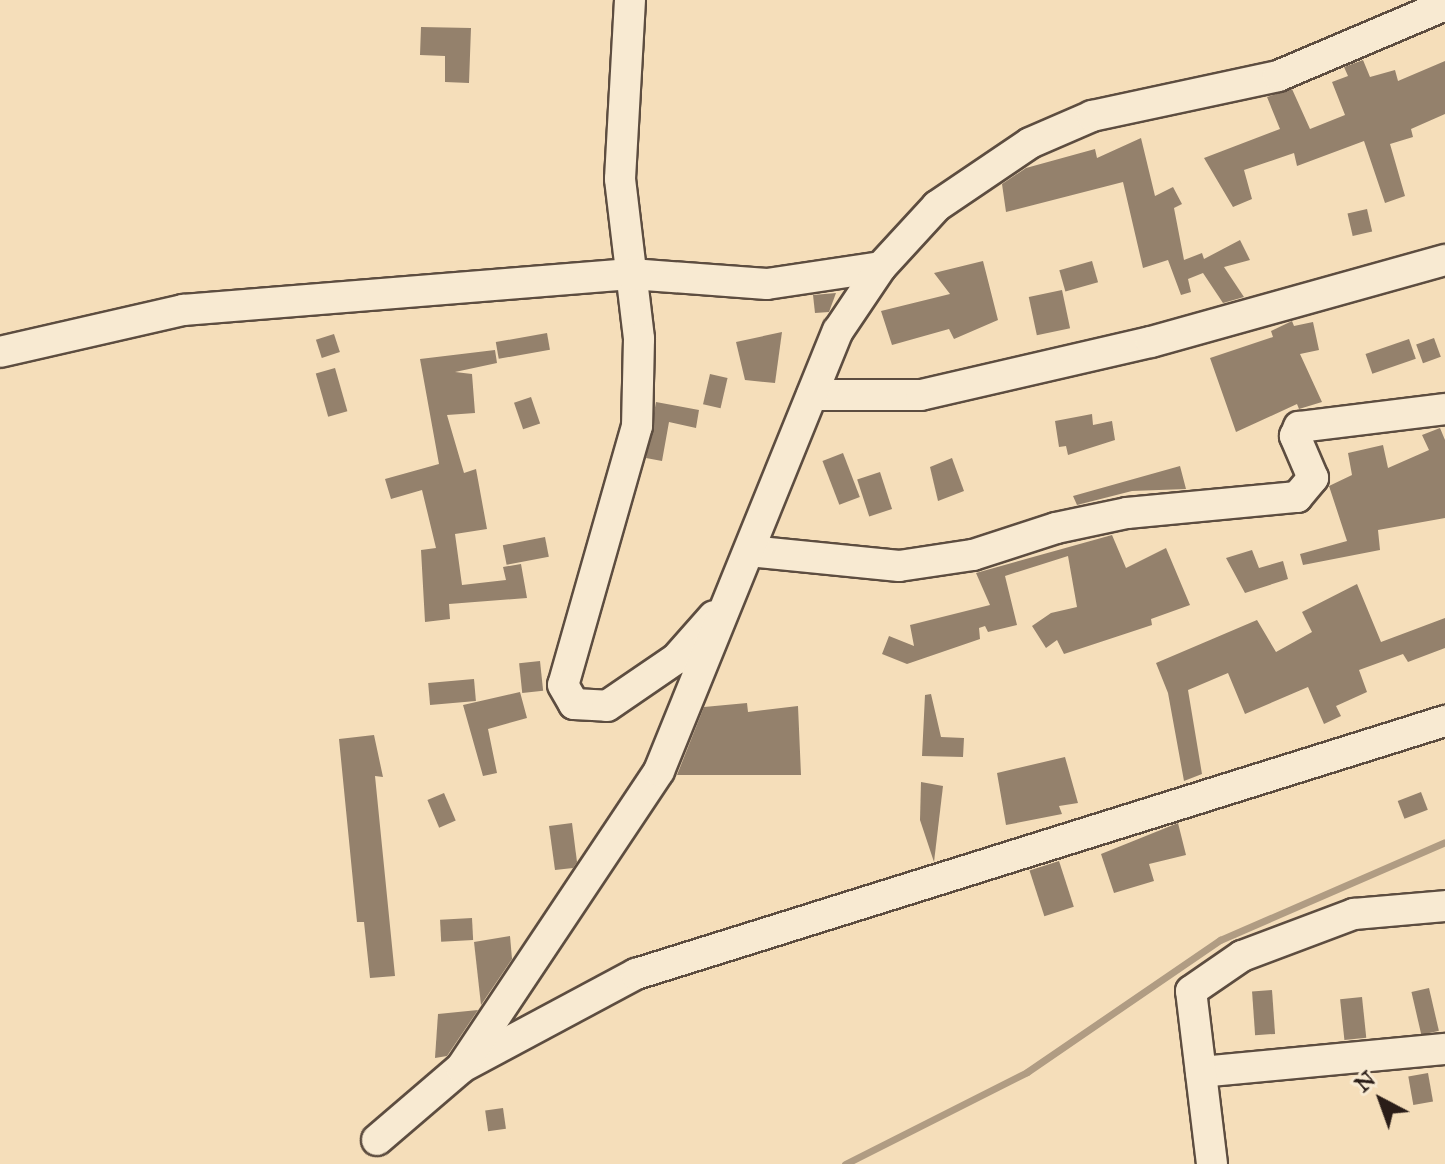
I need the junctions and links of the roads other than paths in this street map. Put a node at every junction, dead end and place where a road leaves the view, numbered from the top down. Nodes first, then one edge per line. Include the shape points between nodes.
1 (630, 0) edge
2 (1445, 5) edge
3 (1445, 260) edge
4 (881, 267) junction
5 (631, 274) junction
6 (0, 352) edge
7 (812, 395) junction
8 (1445, 409) edge
9 (749, 551) junction
10 (731, 596) junction
11 (1445, 721) edge
12 (1445, 906) edge
13 (1445, 1049) edge
14 (461, 1068) junction
15 (1201, 1072) junction
16 (377, 1140) dead end
17 (1212, 1164) edge

1 - 5 street via 620,179
2 - 4 street via 1278,76 1092,116 1030,143 937,206
3 - 7 street via 1151,342 921,395
4 - 5 street via 767,284
4 - 7 street via 838,331
5 - 6 street via 183,310
5 - 10 street via 639,339 637,426 563,685 574,704 607,706 664,667
7 - 9 street
8 - 9 street via 1299,427 1295,436 1313,478 1297,497 1127,513 1056,528 973,555 899,566
9 - 10 street
10 - 14 street via 659,771
11 - 14 street via 636,974
12 - 15 street via 1354,914 1242,956 1191,991
13 - 15 street
14 - 16 street
15 - 17 street

